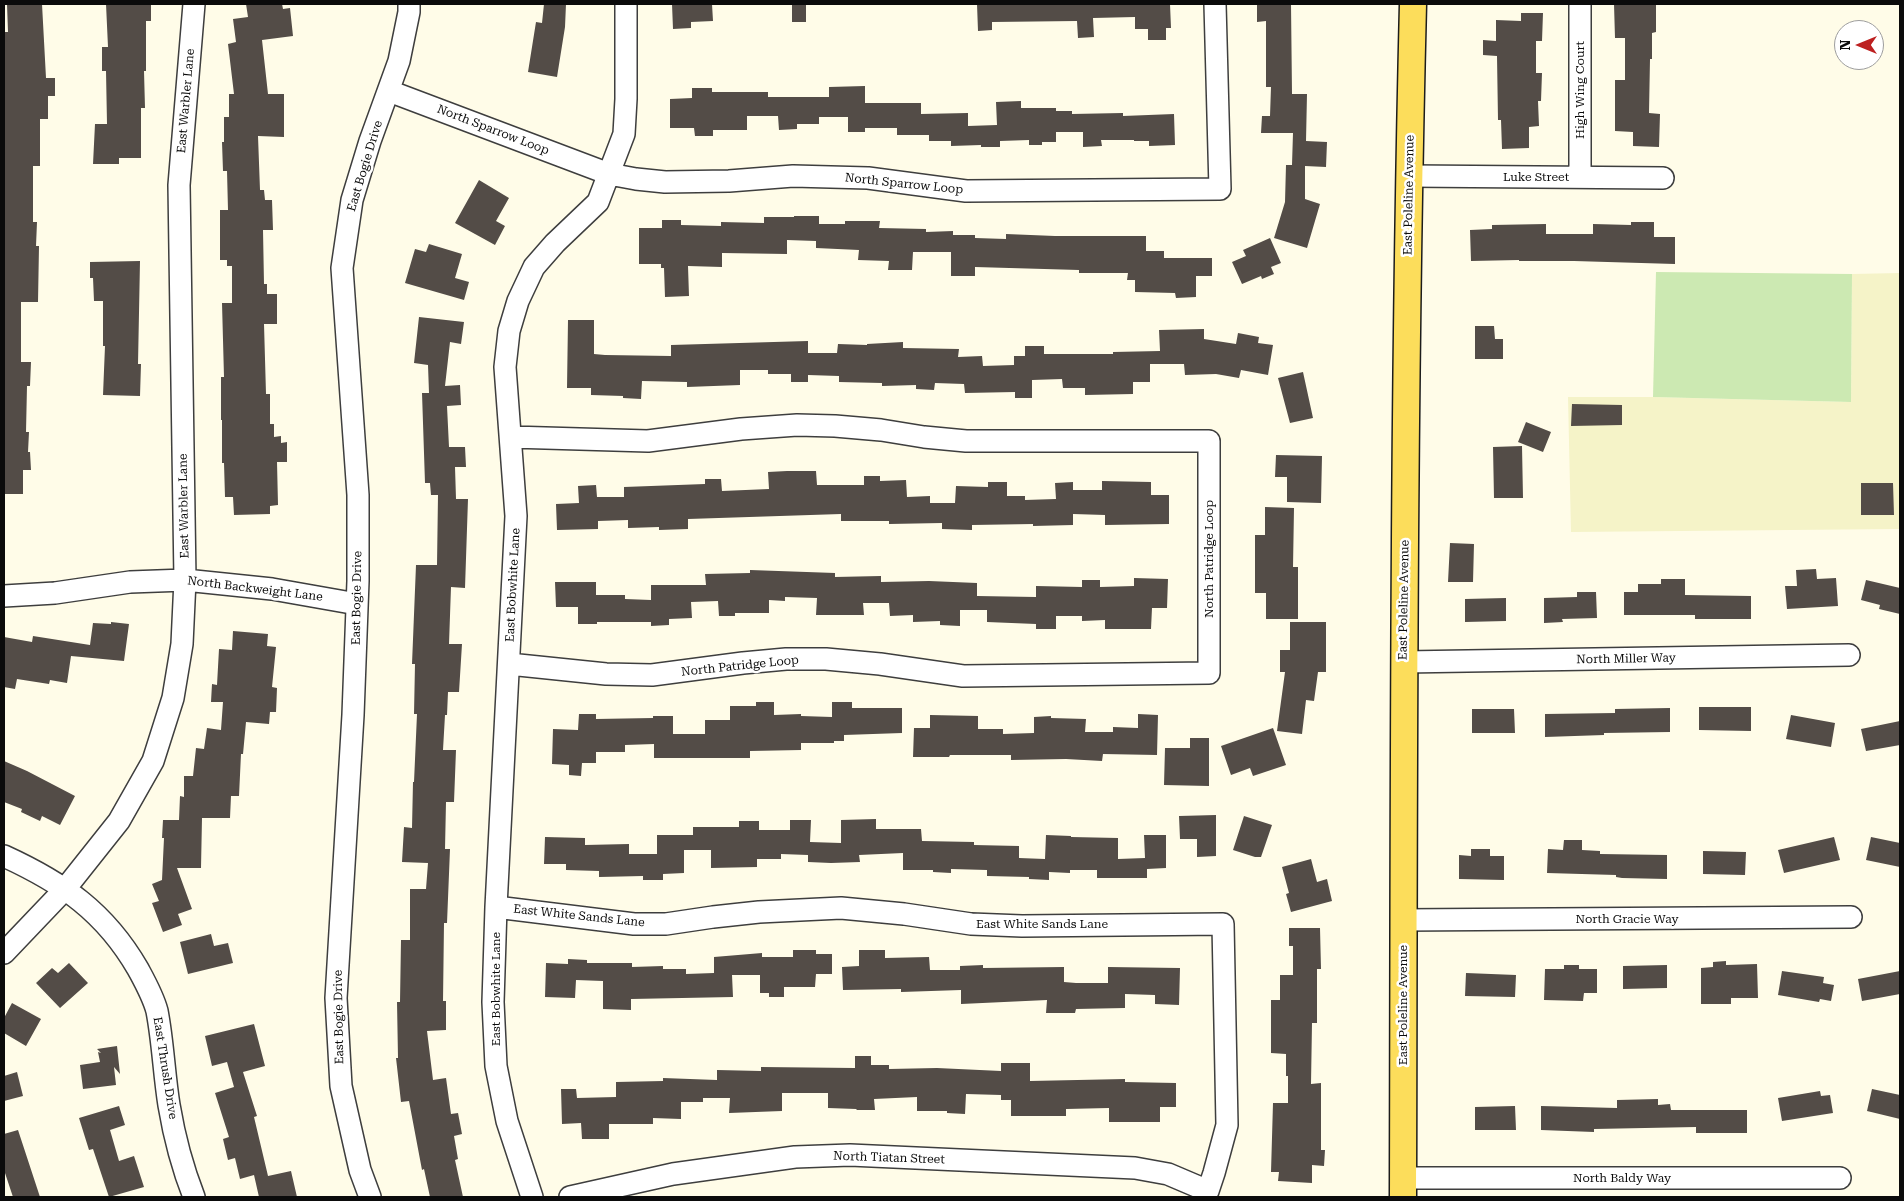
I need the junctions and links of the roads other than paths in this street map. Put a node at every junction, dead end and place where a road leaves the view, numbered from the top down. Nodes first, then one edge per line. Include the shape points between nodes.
1 (194, 4) edge
2 (409, 4) edge
3 (626, 4) edge
4 (1215, 4) edge
5 (1413, 4) edge
6 (1580, 4) edge
7 (389, 91) junction
8 (610, 174) junction
9 (1409, 176) junction
10 (1580, 177) junction
11 (1663, 178) dead end
12 (511, 437) junction
13 (185, 580) junction
14 (4, 596) edge
15 (357, 604) junction
16 (1849, 655) dead end
17 (1404, 662) junction
18 (509, 664) junction
19 (4, 856) edge
20 (65, 889) junction
21 (496, 907) junction
22 (1851, 917) dead end
23 (1403, 920) junction
24 (4, 952) edge
25 (1840, 1178) dead end
26 (1403, 1188) edge
27 (1205, 1194) edge
28 (194, 1197) edge
29 (370, 1197) edge
30 (532, 1197) edge
31 (570, 1197) edge

1 - 13 street, East Warbler Lane via 179,185
2 - 7 street, East Bogie Drive via 399,61
3 - 8 street, East Bobwhite Lane via 624,134
4 - 8 street, North Sparrow Loop via 1220,189 966,191 868,178 793,176 665,182
5 - 9 main road, East Poleline Avenue
6 - 10 street, High Wing Court
7 - 8 street, North Sparrow Loop
7 - 15 street, East Bogie Drive via 352,200 342,268 358,495
8 - 12 street, East Bobwhite Lane via 598,202 534,267 518,300 508,331 505,367
9 - 10 street, Luke Street
9 - 17 main road, East Poleline Avenue
10 - 11 street, Luke Street
12 - 18 street, East Bobwhite Lane via 516,516
12 - 18 street, North Patridge Loop via 648,441 797,425 854,427 966,441 1209,441 1209,673 962,676 826,659 786,659 652,675 606,674
13 - 14 street, North Backweight Lane via 130,582 55,593
13 - 15 street, North Backweight Lane via 272,589
13 - 20 street, East Warbler Lane via 182,644 173,698 154,761 119,821
15 - 29 street, East Bogie Drive via 336,998 341,1086 360,1170
16 - 17 street, North Miller Way
17 - 23 main road, East Poleline Avenue
18 - 21 street, East Bobwhite Lane
19 - 20 street, East Thrush Drive
20 - 24 street, East Warbler Lane
20 - 28 street, East Thrush Drive via 112,931 146,984 156,1009 169,1106
21 - 27 street, East White Sands Lane via 634,924 841,908 971,924 1223,924 1227,1124
21 - 30 street, East Bobwhite Lane via 496,1066 507,1121
22 - 23 street, North Gracie Way
23 - 26 main road, East Poleline Avenue
25 - 26 street, North Baldy Way
27 - 31 street, North Tiatan Street via 1168,1174 1135,1168 850,1155 795,1156 713,1167

